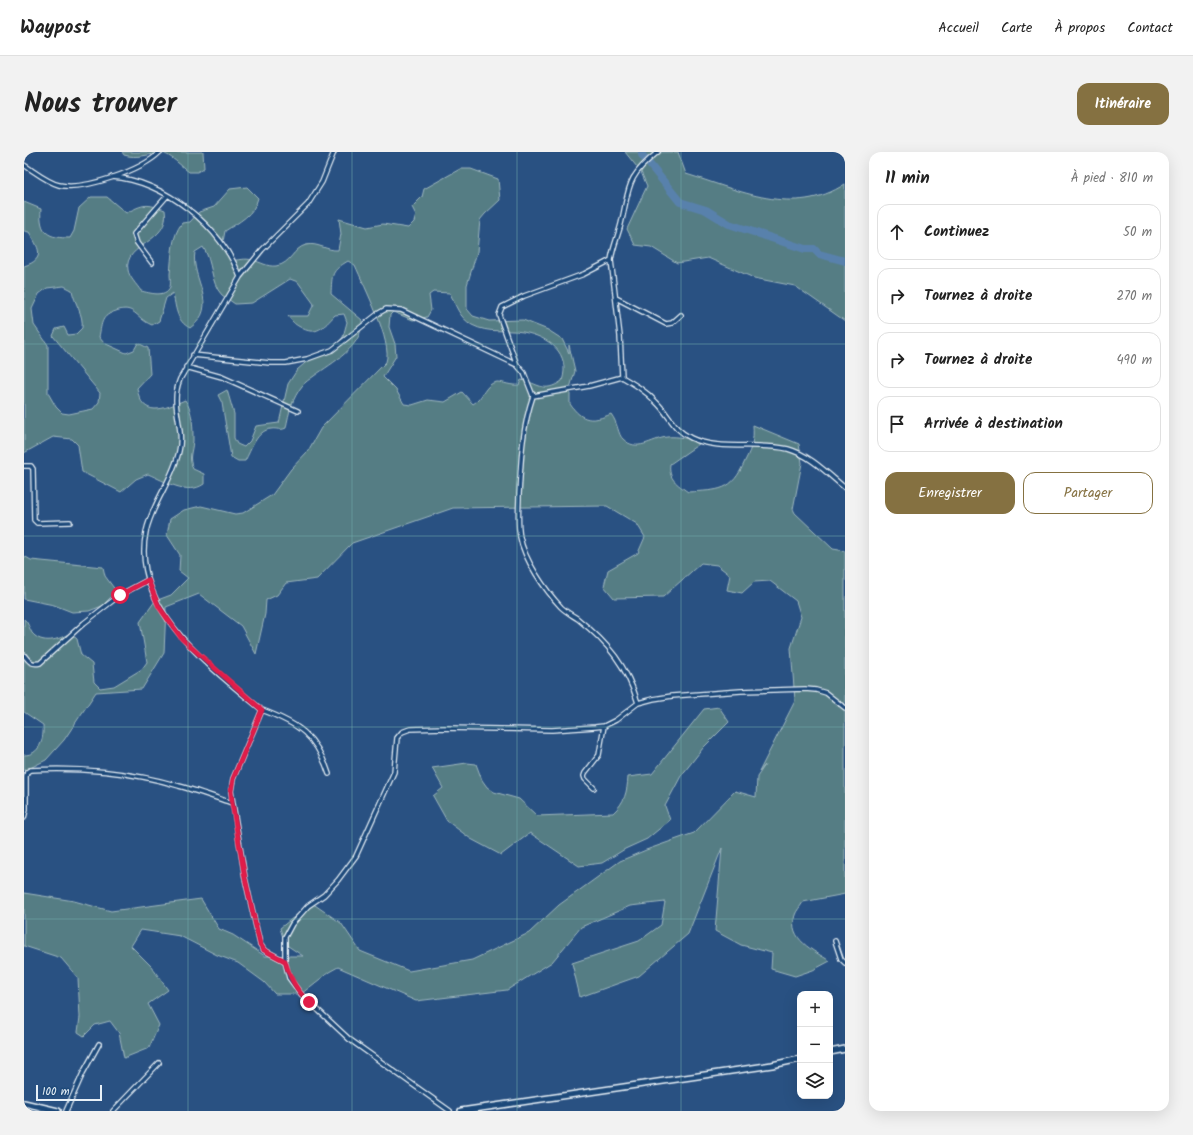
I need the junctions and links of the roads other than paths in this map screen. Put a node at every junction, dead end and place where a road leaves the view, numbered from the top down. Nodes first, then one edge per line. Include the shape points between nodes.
1 (160, 152) edge
2 (334, 152) edge
3 (658, 152) edge
4 (24, 165) edge
5 (112, 177) junction
6 (167, 196) junction
7 (611, 260) junction
8 (152, 263) dead end
9 (249, 266) junction
10 (237, 267) junction
11 (240, 277) junction
12 (616, 298) junction
13 (681, 315) dead end
14 (193, 355) junction
15 (518, 365) junction
16 (186, 367) junction
17 (622, 377) junction
18 (533, 396) junction
19 (298, 411) dead end
20 (24, 466) edge
21 (845, 488) edge
22 (70, 522) dead end
23 (148, 580) junction
24 (24, 655) edge
25 (638, 703) junction
26 (845, 708) edge
27 (262, 710) junction
28 (604, 726) junction
29 (329, 774) dead end
30 (594, 788) dead end
31 (232, 803) junction
32 (24, 818) edge
33 (835, 941) dead end
34 (285, 961) junction
35 (845, 963) edge
36 (99, 1044) dead end
37 (845, 1049) edge
38 (833, 1051) edge
39 (797, 1060) edge
40 (160, 1063) dead end
41 (24, 1103) edge
42 (58, 1111) edge
43 (66, 1111) edge
44 (113, 1111) edge
45 (450, 1111) edge
46 (461, 1111) edge

1 - 5 street via 147,163
2 - 9 street via 322,182 308,204
3 - 7 street via 645,162 630,184
4 - 5 street via 59,185 73,187
5 - 6 street via 139,182
6 - 8 street via 134,234 136,243
6 - 10 street via 184,205 206,224
7 - 12 street
7 - 15 street via 584,274 502,307 498,315
9 - 10 street
9 - 11 street
10 - 11 street
11 - 14 street
12 - 13 street via 666,324 672,323
12 - 17 street
14 - 15 street via 270,363 307,359 332,350 379,313 390,309 401,310
14 - 16 street
15 - 18 street
16 - 19 street via 222,377
16 - 23 street via 175,390 180,449 145,533 144,558
17 - 18 street
17 - 21 street via 657,402 669,421 693,439 788,449 803,455
18 - 25 street via 523,429 520,469 519,521 524,550 533,569 562,608 612,650 621,662 633,684
20 - 22 street via 31,466 34,469 34,520 37,523
23 - 24 street via 120,595 84,622 40,662 29,662
23 - 27 street via 159,607 182,639
25 - 26 street via 672,696 805,689 826,693
25 - 28 street
27 - 29 street via 300,727 323,756
27 - 31 street via 233,779
28 - 30 street via 599,755 584,776
28 - 34 street via 552,730 423,728 402,732 397,738 394,772 356,856 338,880 292,924 285,937
31 - 32 street via 139,777 87,770 30,770 26,776
31 - 34 street via 260,944 264,950
33 - 35 street
34 - 45 street via 289,978 301,994 350,1039
36 - 43 street
37 - 38 street
39 - 46 street
40 - 44 street
41 - 42 street

